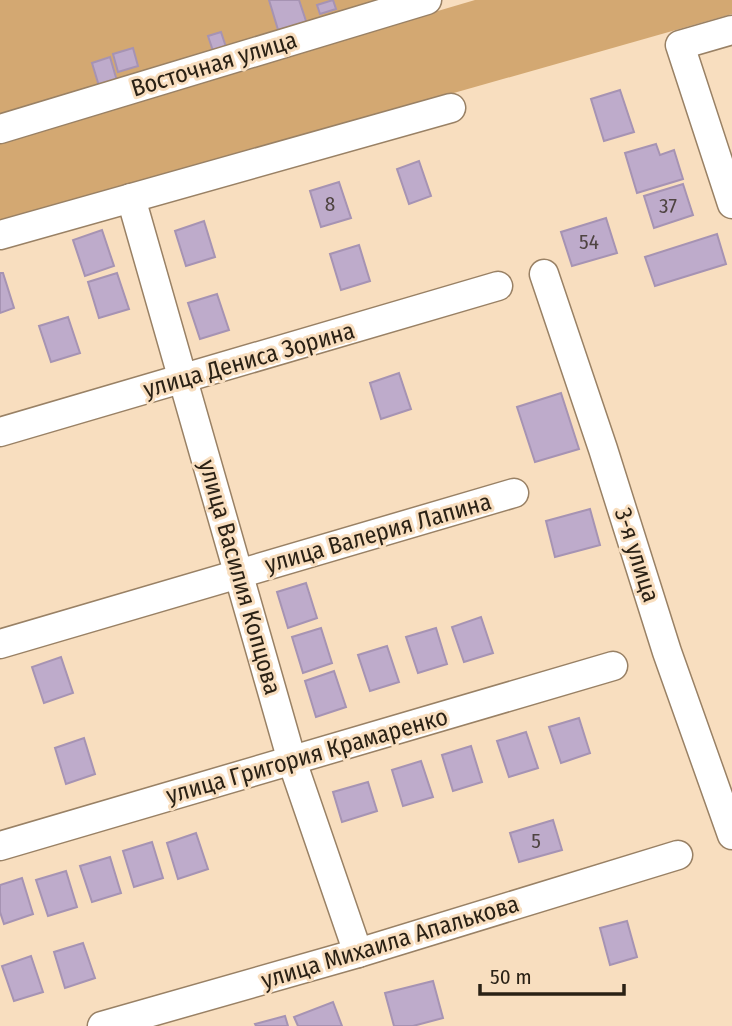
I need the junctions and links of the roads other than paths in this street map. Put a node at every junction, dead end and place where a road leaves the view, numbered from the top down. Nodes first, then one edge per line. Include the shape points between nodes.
1 (427, 0) edge
2 (732, 30) edge
3 (451, 108) dead end
4 (0, 128) edge
5 (131, 198) junction
6 (732, 204) edge
7 (0, 235) edge
8 (544, 274) dead end
9 (499, 286) dead end
10 (183, 380) junction
11 (0, 432) edge
12 (513, 493) dead end
13 (239, 574) junction
14 (0, 644) edge
15 (613, 666) dead end
16 (292, 761) junction
17 (732, 835) edge
18 (0, 846) edge
19 (678, 855) dead end
20 (358, 953) junction
21 (102, 1026) edge

1 - 4 street, Восточная улица
2 - 6 street via 680,45
3 - 5 street
5 - 7 street
5 - 10 street, улица Василия Копцова
8 - 17 street, 3-я улица
9 - 10 street, улица Дениса Зорина
10 - 11 street, улица Дениса Зорина
10 - 13 street, улица Василия Копцова
12 - 13 street, улица Валерия Лапина
13 - 14 street, улица Валерия Лапина
13 - 16 street, улица Василия Копцова
15 - 16 street, улица Григория Крамаренко
16 - 18 street, улица Григория Крамаренко
16 - 20 street, улица Василия Копцова
19 - 20 street, улица Михаила Апалькова
20 - 21 street, улица Михаила Апалькова

